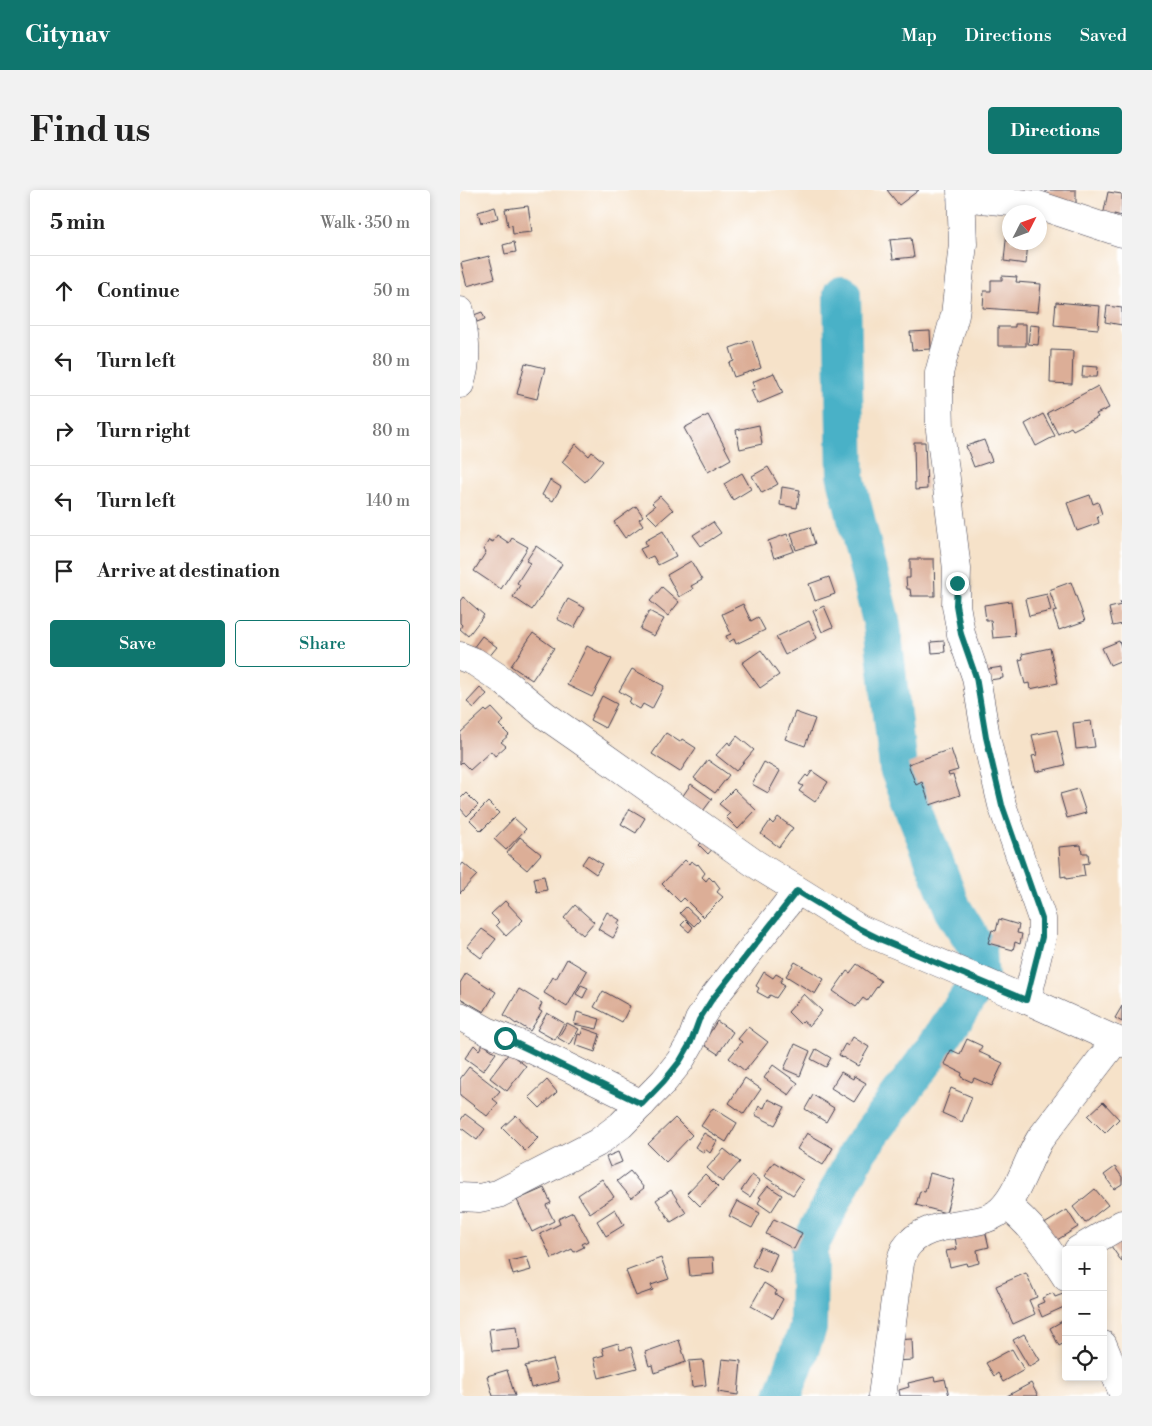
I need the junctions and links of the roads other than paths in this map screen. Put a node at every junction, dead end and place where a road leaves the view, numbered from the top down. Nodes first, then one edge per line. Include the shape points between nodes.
1 (961, 194) edge
2 (1122, 233) edge
3 (460, 311) edge
4 (460, 384) edge
5 (460, 656) edge
6 (797, 891) junction
7 (1026, 1000) junction
8 (460, 1016) edge
9 (1119, 1042) edge
10 (642, 1104) junction
11 (460, 1197) edge
12 (1006, 1205) junction
13 (1122, 1224) edge
14 (1090, 1246) edge
15 (1062, 1257) edge
16 (1107, 1355) edge
17 (1122, 1391) edge
18 (882, 1396) edge

1 - 2 street via 1038,205
1 - 7 street via 963,244 955,315 939,374 940,430 957,569 956,605 961,634 976,677 1002,805 1042,919 1042,937
3 - 4 street via 466,352
5 - 6 street via 502,680 546,716
6 - 7 street via 875,936
6 - 10 street via 711,1001 680,1061
7 - 9 street
8 - 10 street
9 - 12 street via 1040,1138
10 - 11 street via 621,1126 597,1143 535,1177 498,1194
12 - 15 street
12 - 18 street via 984,1220 934,1228 905,1248 900,1263
13 - 14 street
16 - 17 street

